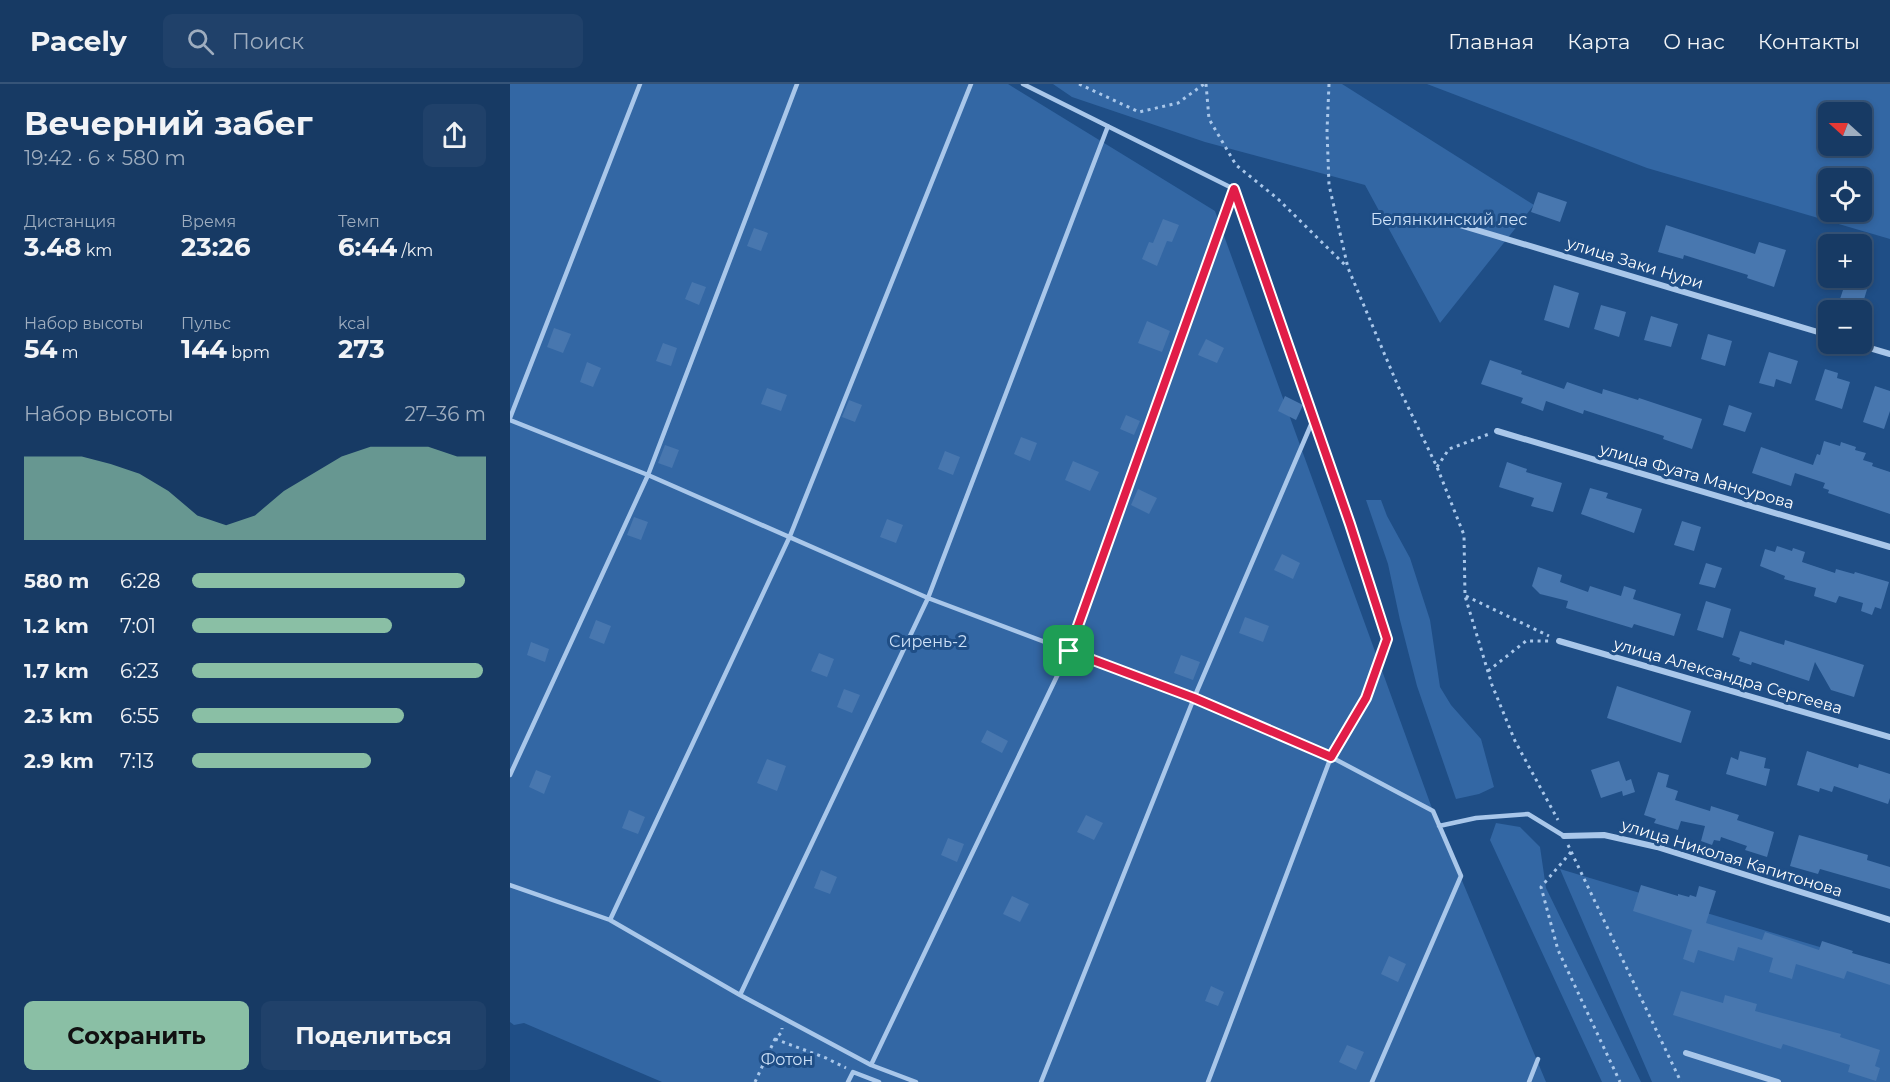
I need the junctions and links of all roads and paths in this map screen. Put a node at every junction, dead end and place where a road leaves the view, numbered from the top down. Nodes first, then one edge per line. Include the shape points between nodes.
1 (640, 84) edge
2 (797, 84) edge
3 (971, 84) edge
4 (1023, 84) edge
5 (1079, 84) edge
6 (1205, 84) edge
7 (1329, 84) edge
8 (1108, 126) junction
9 (1234, 189) junction
10 (1433, 217) dead end
11 (1348, 268) junction
12 (1818, 332) edge
13 (1872, 349) edge
14 (1890, 354) edge
15 (510, 419) edge
16 (1313, 420) junction
17 (1497, 431) joint
18 (1437, 467) junction
19 (648, 475) junction
20 (790, 536) junction
21 (1890, 547) edge
22 (1464, 596) junction
23 (928, 598) junction
24 (1559, 641) junction
25 (1069, 651) junction
26 (1488, 671) junction
27 (1194, 698) junction
28 (1890, 737) edge
29 (1331, 757) junction
30 (510, 775) edge
31 (1439, 826) junction
32 (1564, 836) junction
33 (1572, 852) junction
34 (510, 885) edge
35 (610, 920) junction
36 (1890, 920) edge
37 (740, 996) junction
38 (780, 1017) junction
39 (775, 1039) junction
40 (1686, 1053) dead end
41 (1538, 1059) dead end
42 (872, 1065) junction
43 (853, 1072) junction
44 (754, 1082) edge
45 (848, 1082) edge
46 (879, 1082) edge
47 (916, 1082) edge
48 (1041, 1082) edge
49 (1208, 1082) edge
50 (1372, 1082) edge
51 (1529, 1082) edge
52 (1620, 1082) edge
53 (1681, 1082) edge
54 (1778, 1082) edge

1 - 15 lane
2 - 19 lane
3 - 20 lane
4 - 8 lane
5 - 6 path via 1139,112 1178,103
6 - 11 path via 1209,119 1236,165 1278,199
7 - 11 path via 1329,185
8 - 9 lane
8 - 23 lane
9 - 16 lane
9 - 25 lane
10 - 12 street, улица Заки Нури
11 - 18 path
13 - 14 street
15 - 19 lane
16 - 27 lane
16 - 29 lane via 1387,639 1366,698
17 - 18 path via 1449,449
17 - 21 street, улица Фуата Мансурова
18 - 22 path via 1464,535
19 - 20 lane
19 - 30 lane
20 - 23 lane
20 - 35 lane
22 - 24 path
22 - 26 path
23 - 25 lane
23 - 37 lane
24 - 26 path via 1526,641
24 - 28 street, улица Александра Сергеева
25 - 27 lane
25 - 42 lane
26 - 32 path via 1515,741
27 - 29 lane
27 - 48 lane
29 - 31 lane via 1433,811
29 - 49 lane
31 - 32 lane via 1528,814
31 - 50 lane via 1461,876
32 - 33 path
32 - 36 street, улица Николая Капитонова via 1604,835 1657,847
33 - 52 path via 1541,887 1558,950
33 - 53 path
34 - 35 lane
35 - 37 lane
37 - 38 lane
38 - 39 path via 782,1032
38 - 42 lane
39 - 43 path
39 - 44 path
40 - 54 street
41 - 51 lane
42 - 47 lane
43 - 45 lane
43 - 46 lane

